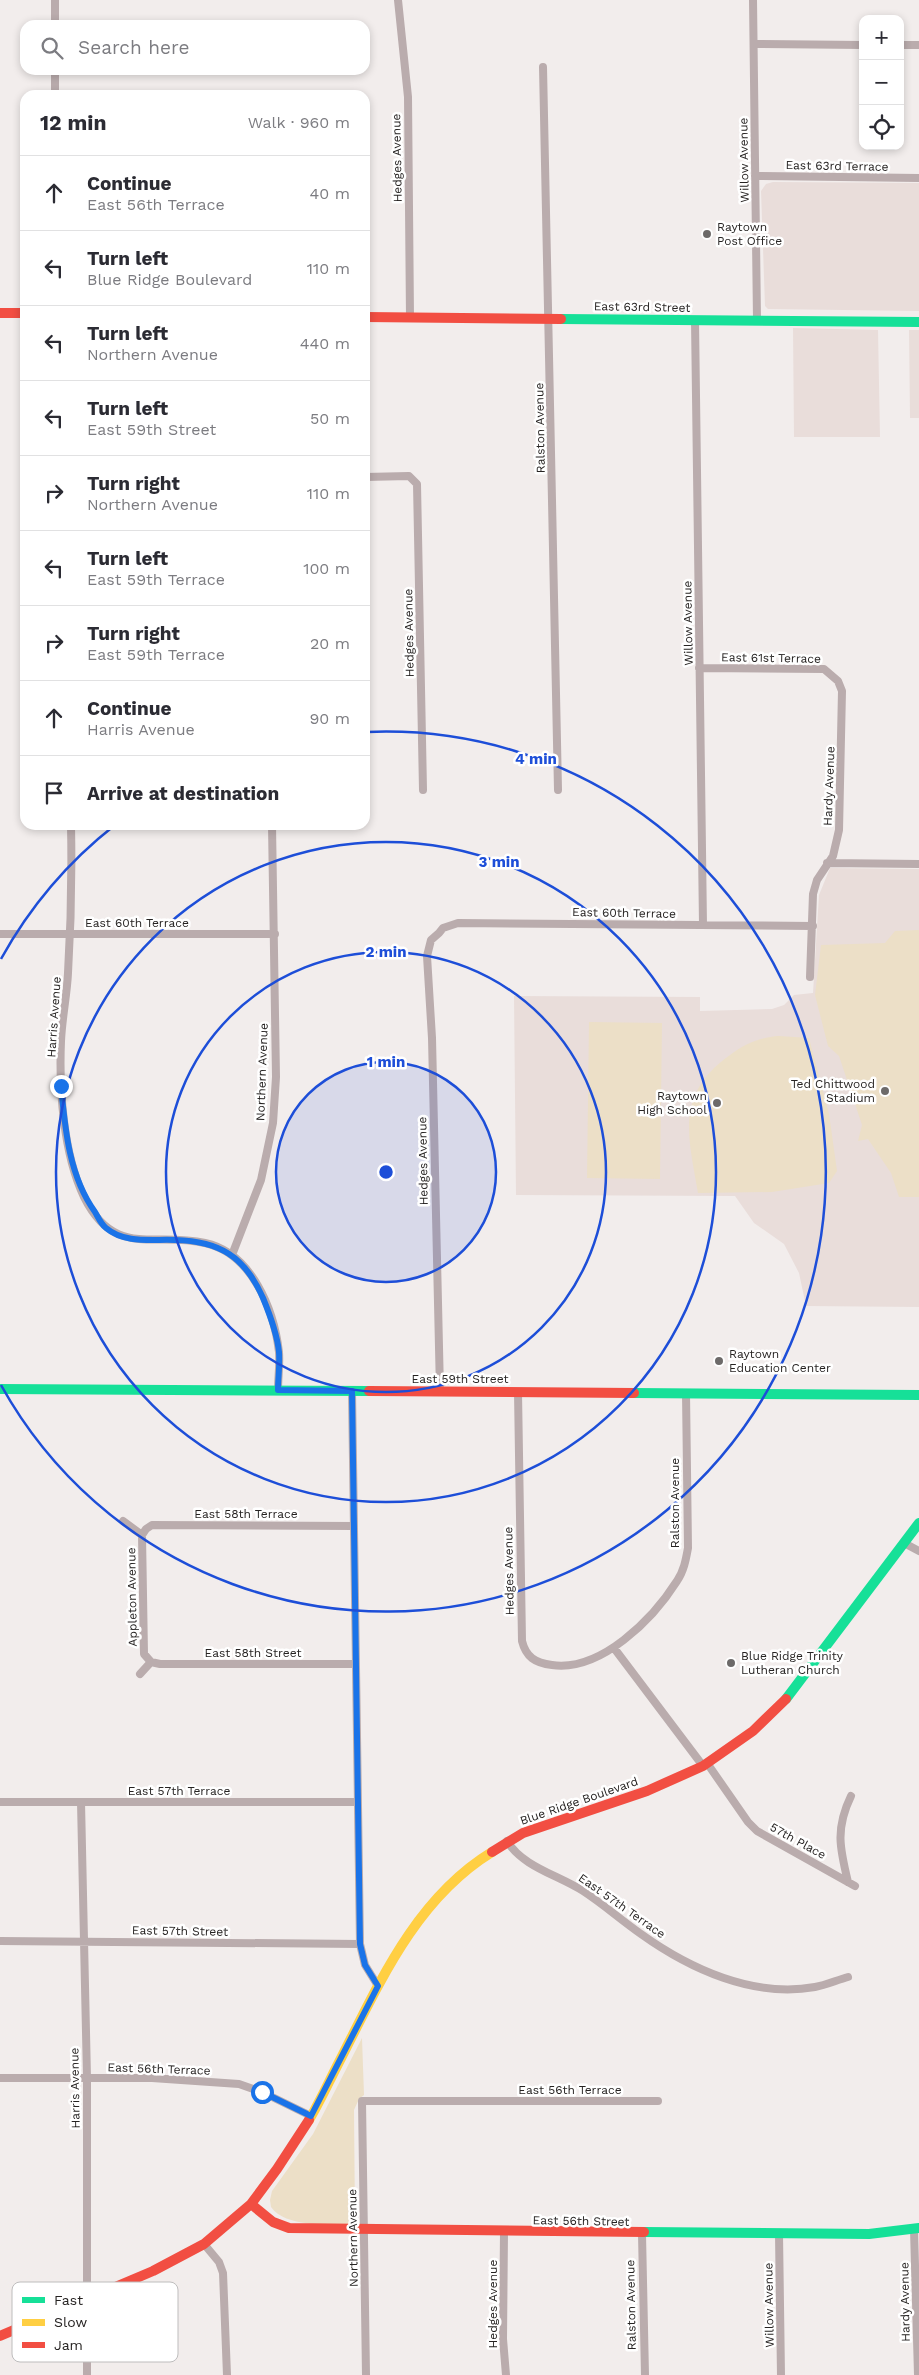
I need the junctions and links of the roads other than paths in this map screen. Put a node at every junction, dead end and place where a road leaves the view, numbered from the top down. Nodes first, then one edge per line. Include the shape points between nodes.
1 (55, 0) edge
2 (398, 0) edge
3 (753, 0) edge
4 (55, 20) edge
5 (754, 44) junction
6 (859, 45) edge
7 (904, 45) edge
8 (919, 46) edge
9 (543, 66) dead end
10 (55, 75) edge
11 (55, 90) edge
12 (755, 176) junction
13 (919, 178) edge
14 (0, 313) edge
15 (20, 314) edge
16 (370, 317) edge
17 (410, 317) junction
18 (548, 318) junction
19 (695, 320) junction
20 (757, 320) junction
21 (919, 322) edge
22 (370, 477) edge
23 (699, 668) junction
24 (838, 681) joint
25 (423, 790) dead end
26 (558, 790) dead end
27 (71, 830) edge
28 (272, 830) edge
29 (827, 863) junction
30 (919, 864) edge
31 (703, 925) junction
32 (813, 926) junction
33 (439, 933) joint
34 (0, 934) edge
35 (275, 934) junction
36 (69, 935) junction
37 (810, 977) dead end
38 (232, 1255) junction
39 (0, 1389) edge
40 (278, 1390) junction
41 (352, 1391) junction
42 (440, 1392) junction
43 (518, 1392) junction
44 (686, 1393) junction
45 (919, 1395) edge
46 (124, 1521) dead end
47 (919, 1523) edge
48 (354, 1526) junction
49 (142, 1535) junction
50 (904, 1542) junction
51 (919, 1551) edge
52 (614, 1648) junction
53 (151, 1662) junction
54 (355, 1664) junction
55 (140, 1674) dead end
56 (705, 1764) junction
57 (850, 1796) dead end
58 (0, 1802) edge
59 (81, 1802) junction
60 (358, 1802) junction
61 (507, 1841) junction
62 (0, 1941) edge
63 (84, 1941) junction
64 (360, 1944) junction
65 (848, 1977) dead end
66 (378, 1986) junction
67 (0, 2078) edge
68 (87, 2078) junction
69 (362, 2101) joint
70 (658, 2101) dead end
71 (311, 2116) junction
72 (250, 2204) junction
73 (917, 2228) edge
74 (364, 2230) junction
75 (504, 2232) junction
76 (642, 2234) junction
77 (779, 2234) junction
78 (204, 2244) junction
79 (88, 2282) edge
80 (126, 2282) edge
81 (12, 2331) edge
82 (0, 2336) edge
83 (87, 2362) edge
84 (87, 2375) edge
85 (227, 2375) edge
86 (366, 2375) edge
87 (506, 2375) edge
88 (645, 2375) edge
89 (781, 2375) edge
90 (918, 2375) edge

1 - 4 street
2 - 17 street, Hedges Avenue via 408,97
3 - 5 street, Willow Avenue
5 - 6 street
5 - 12 street, Willow Avenue
7 - 8 street
9 - 18 street, Ralston Avenue
10 - 11 street
12 - 13 street, East 63rd Terrace
12 - 20 street, Willow Avenue
14 - 15 street
16 - 17 street, East 63rd Street
17 - 18 street, East 63rd Street
18 - 19 street, East 63rd Street
18 - 26 street, Ralston Avenue
19 - 20 street, East 63rd Street
19 - 23 street, Willow Avenue
20 - 21 street, East 63rd Street
22 - 25 street, Hedges Avenue via 413,478 417,484
23 - 24 street, East 61st Terrace via 824,669
23 - 31 street, Willow Avenue
24 - 29 street, Hardy Avenue via 843,698 839,830 833,856
27 - 36 street, Harris Avenue
28 - 35 street, Northern Avenue
29 - 30 street
29 - 32 street, Hardy Avenue via 817,880
31 - 32 street, East 60th Terrace
31 - 33 street, East 60th Terrace via 458,923 443,928
32 - 37 street, Hardy Avenue
33 - 42 street, Hedges Avenue via 432,940 427,956 432,1038
34 - 36 street, East 60th Terrace
35 - 36 street, East 60th Terrace
35 - 38 street, Northern Avenue via 276,1078 273,1123 260,1180
36 - 38 street, Harris Avenue via 61,1086 74,1169 85,1198 105,1227 121,1236 138,1240 205,1243
38 - 40 street via 254,1279 272,1318 279,1353
39 - 40 street, East 59th Street
40 - 41 street, East 59th Street
41 - 42 street, East 59th Street
41 - 48 street
42 - 43 street, East 59th Street
43 - 44 street, East 59th Street
43 - 52 street, Hedges Avenue via 521,1631 524,1648 528,1656 538,1663 559,1666 586,1662
44 - 45 street, East 59th Street
44 - 52 street, Ralston Avenue via 688,1548 685,1565 660,1604
46 - 49 street, Appleton Avenue
47 - 50 street, Blue Ridge Boulevard
48 - 49 street, East 58th Terrace via 152,1525
48 - 54 street
49 - 53 street, Appleton Avenue via 144,1654
50 - 51 street
50 - 56 street, Blue Ridge Boulevard via 793,1692 753,1731
52 - 56 street
53 - 54 street, East 58th Street
53 - 55 street
54 - 60 street
56 - 57 street, 57th Place via 757,1831 852,1884 841,1853 839,1832
56 - 61 street, Blue Ridge Boulevard via 647,1791 523,1832
58 - 59 street, East 57th Terrace
59 - 60 street, East 57th Terrace
59 - 63 street, Harris Avenue
60 - 64 street
61 - 65 street, East 57th Terrace via 517,1855 581,1889 641,1934 695,1967 751,1986 775,1990 815,1987
61 - 66 street, Blue Ridge Boulevard via 474,1863 432,1902 410,1930
62 - 63 street, East 57th Street
63 - 64 street, East 57th Street
63 - 68 street, Harris Avenue
64 - 66 street via 365,1965
66 - 71 street, Blue Ridge Boulevard
67 - 68 street, East 56th Terrace
68 - 71 street, East 56th Terrace via 152,2078 239,2084
68 - 79 street, Harris Avenue
69 - 70 street, East 56th Terrace
69 - 74 street, Northern Avenue
71 - 72 street, Blue Ridge Boulevard
72 - 74 street, East 56th Street via 273,2222 289,2228
72 - 78 street, Blue Ridge Boulevard
73 - 77 street, East 56th Street via 869,2234
73 - 90 street, Hardy Avenue
74 - 75 street, East 56th Street
74 - 86 street, Northern Avenue
75 - 76 street, East 56th Street
75 - 87 street, Hedges Avenue
76 - 77 street, East 56th Street
76 - 88 street, Ralston Avenue
77 - 89 street, Willow Avenue
78 - 80 street, Blue Ridge Boulevard
78 - 85 street via 223,2273
81 - 82 street, Blue Ridge Boulevard
83 - 84 street, Harris Avenue

